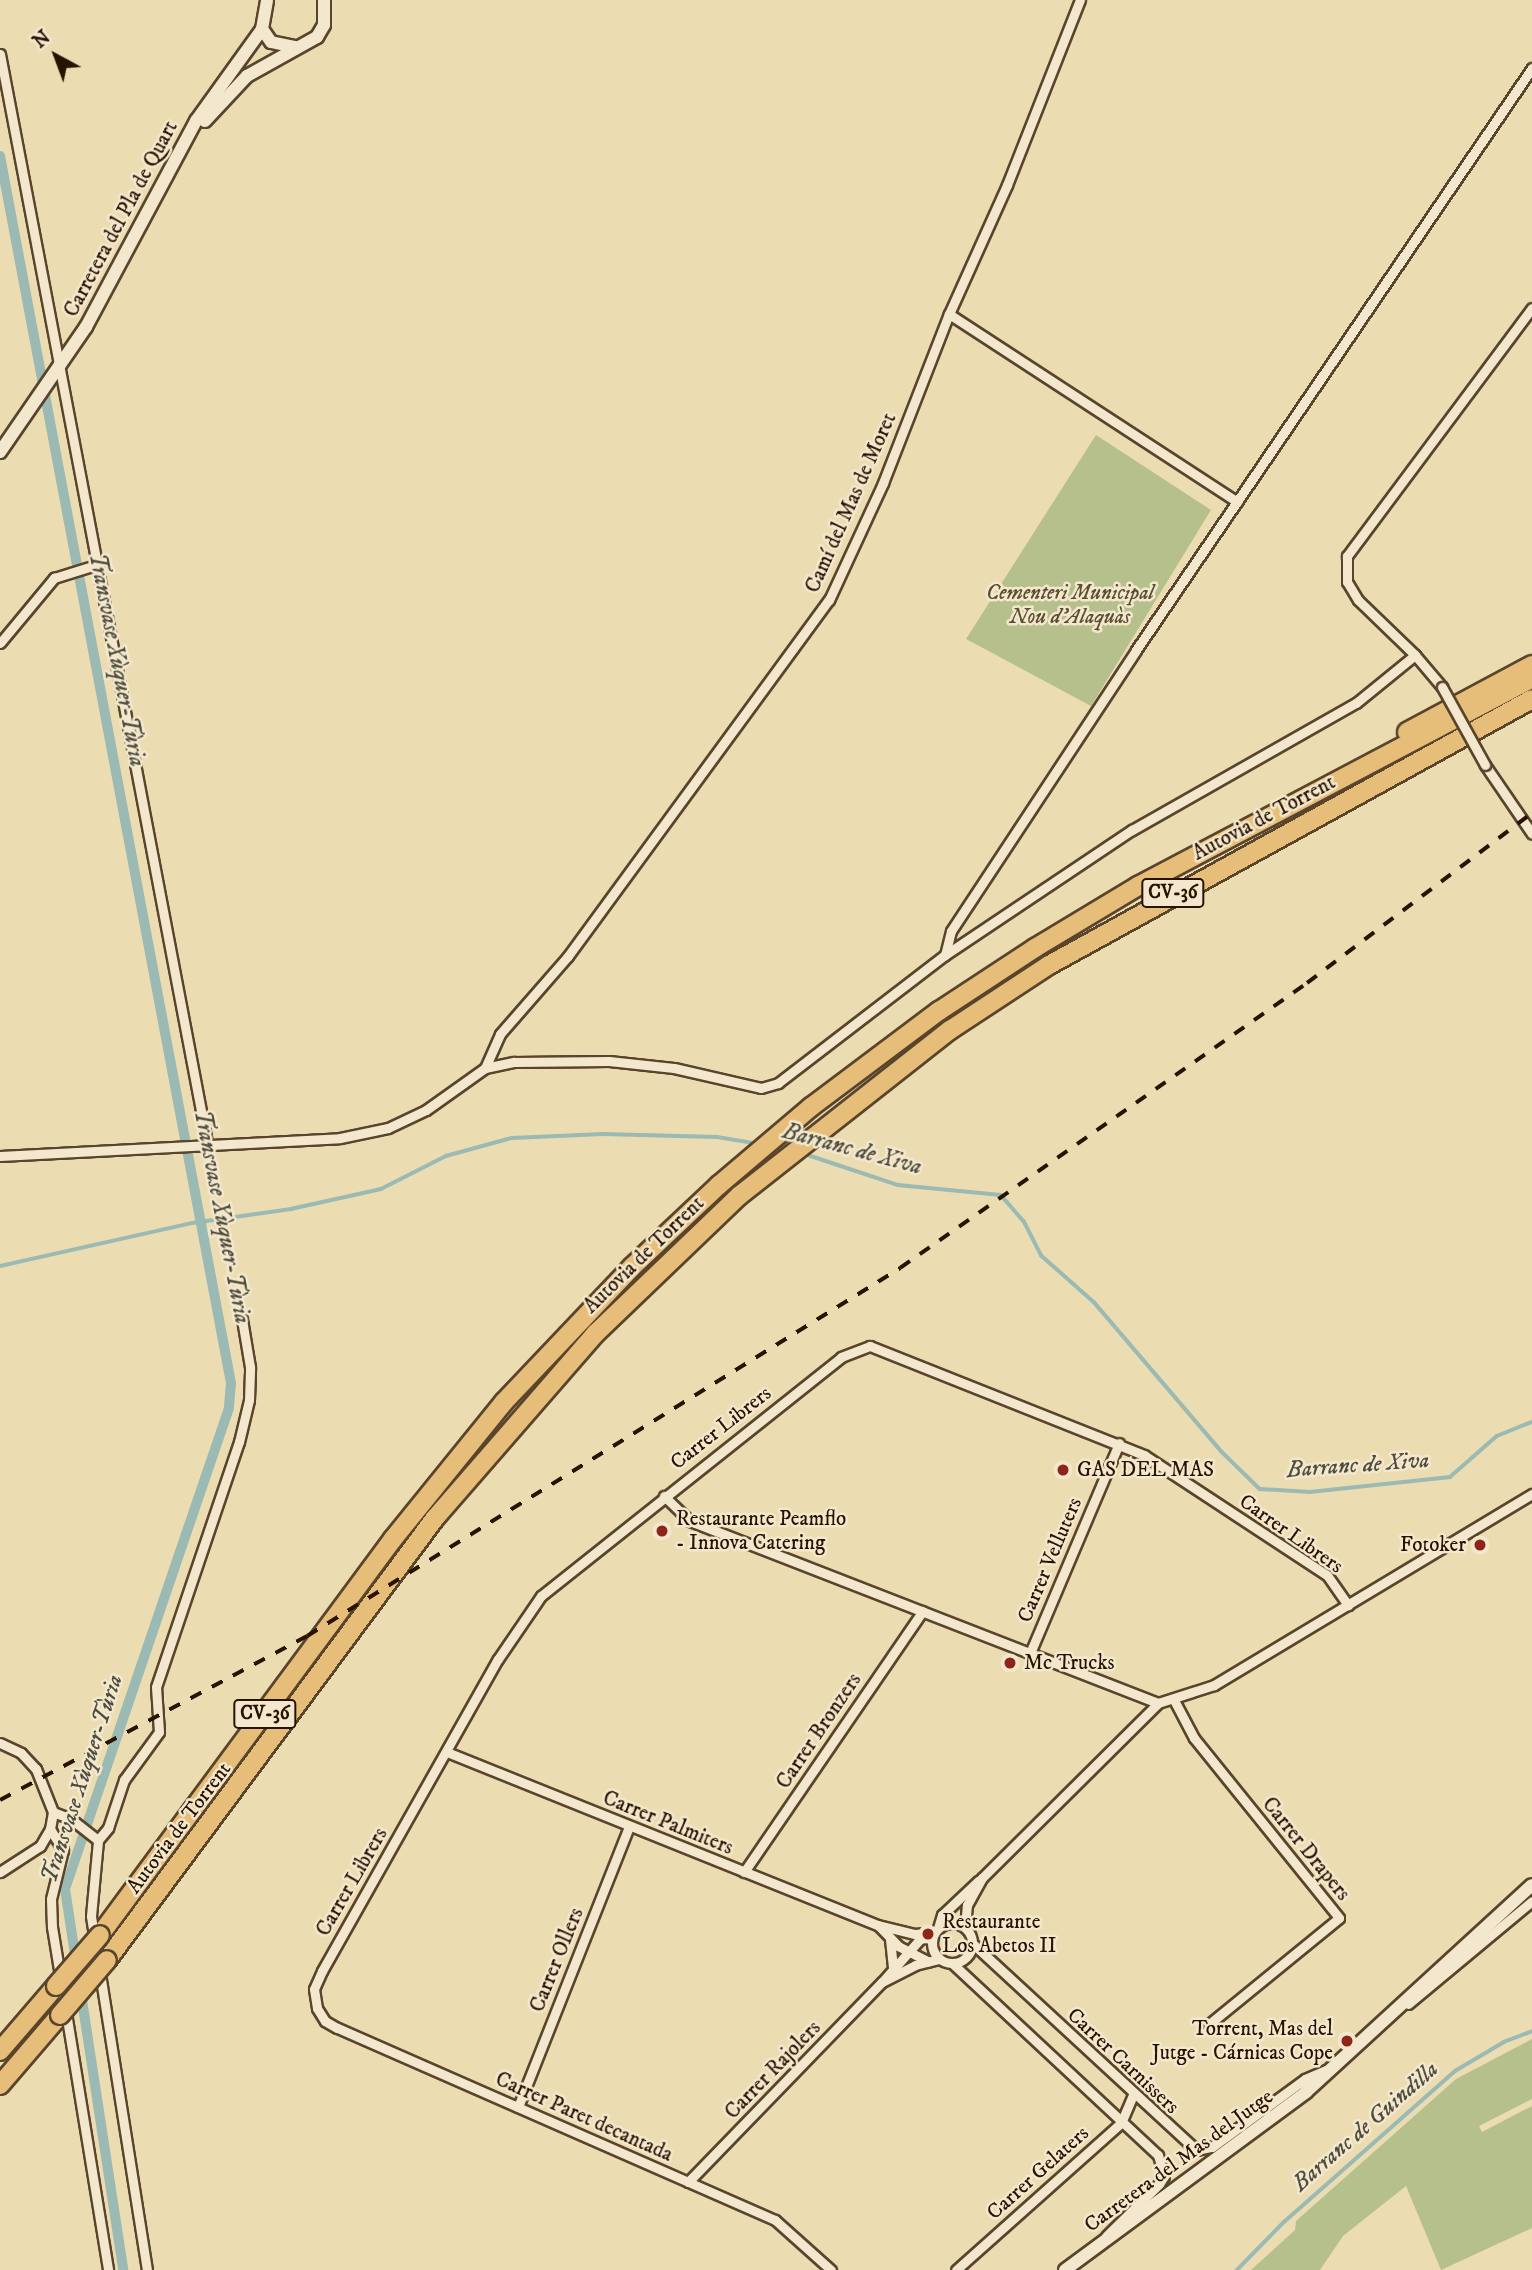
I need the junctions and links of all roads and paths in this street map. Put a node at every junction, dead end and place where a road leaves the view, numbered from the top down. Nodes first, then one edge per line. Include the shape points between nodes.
1 (267, 0) edge
2 (317, 0) edge
3 (324, 0) edge
4 (1080, 0) edge
5 (324, 25) junction
6 (262, 29) junction
7 (306, 47) junction
8 (0, 54) edge
9 (1532, 68) edge
10 (2, 77) edge
11 (158, 192) junction
12 (1532, 308) edge
13 (948, 314) junction
14 (58, 368) junction
15 (0, 452) edge
16 (1237, 502) junction
17 (99, 564) junction
18 (0, 643) edge
19 (1415, 655) junction
20 (1532, 665) edge
21 (1532, 678) edge
22 (1532, 699) edge
23 (1532, 714) edge
24 (1532, 834) edge
25 (1148, 907) junction
26 (1035, 947) junction
27 (945, 955) junction
28 (485, 1068) junction
29 (207, 1142) junction
30 (0, 1156) edge
31 (242, 1320) dead end
32 (1119, 1443) junction
33 (1532, 1494) edge
34 (664, 1496) junction
35 (1348, 1605) junction
36 (923, 1611) junction
37 (1030, 1653) junction
38 (1174, 1700) junction
39 (1158, 1703) junction
40 (0, 1743) edge
41 (447, 1752) junction
42 (53, 1812) junction
43 (629, 1827) junction
44 (50, 1829) junction
45 (98, 1840) junction
46 (0, 1872) edge
47 (744, 1872) junction
48 (982, 1878) junction
49 (1532, 1885) edge
50 (1532, 1901) edge
51 (878, 1925) junction
52 (965, 1927) junction
53 (935, 1932) junction
54 (890, 1939) junction
55 (972, 1943) junction
56 (908, 1951) junction
57 (933, 1960) junction
58 (953, 1964) junction
59 (892, 1967) junction
60 (882, 1982) junction
61 (317, 2008) joint
62 (1386, 2018) junction
63 (1209, 2024) dead end
64 (0, 2051) edge
65 (1332, 2068) junction
66 (0, 2085) edge
67 (1133, 2095) junction
68 (518, 2107) junction
69 (1121, 2123) junction
70 (688, 2182) junction
71 (1104, 2239) junction
72 (108, 2270) edge
73 (148, 2270) edge
74 (831, 2270) edge
75 (956, 2270) edge
76 (1065, 2270) edge

1 - 6 main road, Carretera del Pla de Quart
2 - 5 main road
3 - 5 main road
4 - 13 street, Camí del Mas de Moret via 1007,185
5 - 7 main road
6 - 7 main road via 271,42 285,48
6 - 11 main road, Carretera del Pla de Quart via 196,121
7 - 11 main road via 265,64 231,91 199,129
8 - 10 street
9 - 16 street
10 - 14 street
11 - 14 main road, Carretera del Pla de Quart
12 - 19 street via 1347,556 1347,582 1358,600
13 - 16 street
13 - 28 street, Camí del Mas de Moret via 883,483 830,600 568,956 500,1034
14 - 15 main road, Carretera del Pla de Quart
14 - 17 street
16 - 27 street via 951,931
17 - 18 street via 54,578
17 - 29 street
19 - 24 street, bridge via 1442,687 1505,799
19 - 27 street via 1356,703 1132,830
20 - 26 highway via 1135,878
21 - 26 highway, Autovia de Torrent / CV-36 via 1138,886
22 - 25 highway, Autovia de Torrent / CV-36
23 - 25 highway
25 - 66 highway, Autovia de Torrent / CV-36, bridge via 950,1030 832,1118 740,1195 596,1333 435,1518 107,1960
26 - 64 highway, Autovia de Torrent / CV-36, bridge via 939,1011 811,1107 719,1185 632,1267 504,1402 393,1539 100,1935
27 - 28 street via 800,1070 761,1088 674,1068 609,1061 514,1062
28 - 29 street via 426,1110 388,1128 340,1138
29 - 30 street via 140,1152
31 - 45 street via 250,1367 249,1400 156,1687 159,1732 124,1780 108,1828
32 - 34 street, Carrer Librers via 870,1346 841,1357
32 - 35 street, Carrer Librers via 1327,1575
32 - 37 street, Carrer Velluters
33 - 35 street
34 - 36 street via 690,1521
34 - 41 street, Carrer Librers via 541,1596 498,1659
35 - 38 street via 1214,1685
36 - 37 street
36 - 47 street, Carrer Bronzers
37 - 39 street
38 - 39 street
38 - 63 street, Carrer Drapers via 1194,1738 1339,1918
39 - 48 street, Carrer Rajolers
40 - 42 street via 21,1753 36,1769
41 - 43 street, Carrer Palmiters
41 - 61 street, Carrer Librers via 322,1971 314,1989
42 - 44 street
42 - 45 street via 71,1819
43 - 47 street, Carrer Palmiters
43 - 68 street, Carrer Ollers
44 - 46 street via 40,1846
44 - 72 street via 63,1850 51,1899 52,1927
45 - 73 street via 91,1916
47 - 51 street, Carrer Palmiters
48 - 52 street, Carrer Rajolers via 967,1905
48 - 53 street, Carrer Rajolers via 942,1914
49 - 62 main road, Carretera del Mas del Jutge
50 - 62 street via 1428,1991
51 - 53 street, Carrer Palmiters via 915,1934
51 - 54 street, Carrer Palmiters
52 - 53 street via 949,1923
52 - 55 street, Carrer Carnissers
53 - 56 street, Carrer Rajolers
53 - 57 street
54 - 56 street, Carrer Palmiters
54 - 59 street
55 - 58 street via 967,1957
55 - 67 street, Carrer Carnissers
56 - 57 street, Carrer Palmiters
56 - 59 street, Carrer Rajolers
57 - 58 street
57 - 60 street, Carrer Rajolers
58 - 69 street
59 - 60 street, Carrer Rajolers
60 - 70 street, Carrer Rajolers
61 - 68 street, Carrer Paret decantada via 325,2021 337,2028
62 - 65 main road, Carretera del Mas del Jutge
65 - 67 street, Carrer Carnissers via 1305,2079 1204,2150 1191,2148
65 - 71 main road, Carretera del Mas del Jutge
67 - 69 street, Carrer Gelaters
68 - 70 street, Carrer Paret decantada
69 - 71 street via 1158,2155 1164,2176
69 - 75 street, Carrer Gelaters
70 - 74 street, Carrer Paret decantada via 775,2220
71 - 76 main road, Carretera del Mas del Jutge

